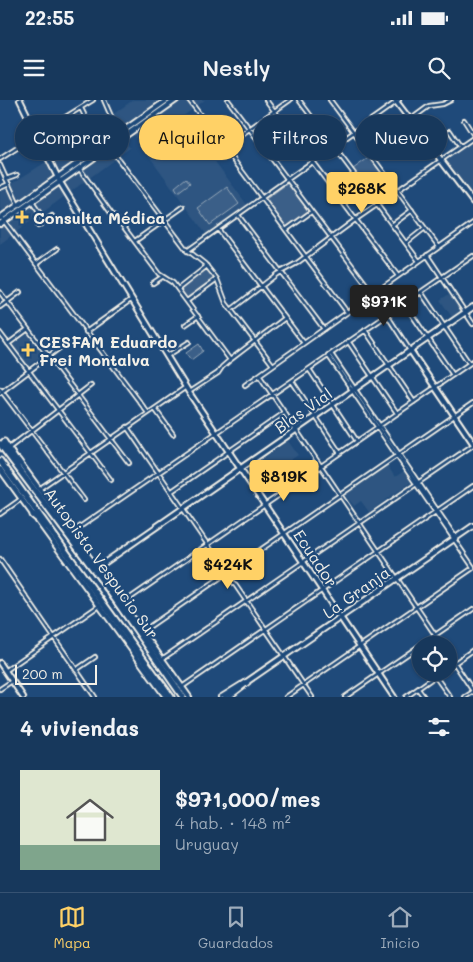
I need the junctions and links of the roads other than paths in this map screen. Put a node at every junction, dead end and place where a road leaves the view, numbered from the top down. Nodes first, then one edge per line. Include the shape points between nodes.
1 (20, 100) edge
2 (93, 100) edge
3 (104, 100) edge
4 (167, 100) edge
5 (189, 100) edge
6 (228, 100) edge
7 (266, 100) edge
8 (290, 100) edge
9 (299, 100) edge
10 (330, 100) edge
11 (451, 100) edge
12 (174, 101) edge
13 (397, 101) edge
14 (81, 108) junction
15 (274, 112) junction
16 (27, 115) edge
17 (84, 115) edge
18 (111, 115) edge
19 (200, 115) edge
20 (310, 115) edge
21 (407, 115) edge
22 (417, 115) edge
23 (464, 120) dead end
24 (129, 127) edge
25 (250, 129) junction
26 (450, 131) dead end
27 (354, 132) junction
28 (129, 133) edge
29 (244, 133) edge
30 (473, 136) edge
31 (346, 138) edge
32 (460, 147) junction
33 (15, 149) edge
34 (447, 156) edge
35 (0, 159) edge
36 (50, 160) edge
37 (82, 160) edge
38 (91, 160) edge
39 (118, 160) edge
40 (234, 160) edge
41 (315, 160) edge
42 (344, 160) edge
43 (441, 160) joint
44 (312, 162) junction
45 (78, 163) junction
46 (0, 165) edge
47 (78, 169) junction
48 (17, 175) dead end
49 (58, 177) junction
50 (6, 180) junction
51 (288, 180) junction
52 (60, 182) junction
53 (8, 184) junction
54 (0, 188) edge
55 (398, 191) junction
56 (29, 198) junction
57 (262, 198) junction
58 (32, 202) junction
59 (473, 202) edge
60 (18, 205) junction
61 (377, 205) junction
62 (183, 207) dead end
63 (412, 210) junction
64 (312, 212) junction
65 (238, 215) junction
66 (52, 216) dead end
67 (2, 219) edge
68 (356, 220) junction
69 (45, 221) junction
70 (164, 221) junction
71 (473, 223) edge
72 (0, 224) edge
73 (392, 225) junction
74 (38, 226) dead end
75 (426, 228) junction
76 (218, 229) junction
77 (286, 230) junction
78 (331, 238) junction
79 (135, 242) junction
80 (406, 243) junction
81 (440, 247) junction
82 (57, 249) dead end
83 (188, 251) junction
84 (427, 255) junction
85 (306, 256) junction
86 (473, 256) edge
87 (419, 261) junction
88 (36, 264) junction
89 (207, 266) junction
90 (281, 272) junction
91 (398, 276) junction
92 (162, 277) junction
93 (442, 277) junction
94 (216, 279) junction
95 (153, 283) dead end
96 (261, 286) junction
97 (178, 289) junction
98 (421, 291) junction
99 (0, 292) edge
100 (20, 292) dead end
101 (373, 294) junction
102 (132, 299) junction
103 (7, 301) junction
104 (187, 301) junction
105 (404, 303) junction
106 (0, 307) edge
107 (473, 307) edge
108 (231, 310) junction
109 (347, 312) junction
110 (466, 312) junction
111 (198, 316) junction
112 (386, 316) junction
113 (285, 318) junction
114 (473, 324) edge
115 (185, 325) dead end
116 (445, 326) junction
117 (28, 329) junction
118 (324, 329) junction
119 (365, 330) junction
120 (86, 332) junction
121 (0, 333) edge
122 (428, 338) junction
123 (255, 341) junction
124 (189, 342) dead end
125 (348, 342) junction
126 (304, 343) junction
127 (8, 344) junction
128 (62, 346) dead end
129 (410, 350) junction
130 (330, 355) junction
131 (48, 356) junction
132 (167, 356) junction
133 (230, 360) junction
134 (473, 361) edge
135 (470, 363) junction
136 (273, 365) junction
137 (389, 365) junction
138 (308, 369) junction
139 (28, 371) junction
140 (260, 374) junction
141 (453, 375) junction
142 (372, 377) junction
143 (292, 381) junction
144 (91, 385) dead end
145 (245, 385) dead end
146 (186, 387) junction
147 (435, 387) junction
148 (353, 390) junction
149 (1, 391) edge
150 (189, 392) junction
151 (272, 394) junction
152 (78, 395) junction
153 (414, 402) junction
154 (473, 403) edge
155 (332, 404) junction
156 (155, 409) junction
157 (58, 410) junction
158 (148, 413) junction
159 (284, 413) junction
160 (397, 414) junction
161 (316, 416) junction
162 (454, 416) junction
163 (378, 426) junction
164 (127, 427) junction
165 (296, 430) junction
166 (31, 431) junction
167 (173, 434) dead end
168 (215, 434) junction
169 (0, 436) edge
170 (111, 439) junction
171 (357, 441) junction
172 (2, 443) edge
173 (473, 444) edge
174 (9, 448) junction
175 (228, 452) junction
176 (90, 453) junction
177 (340, 453) junction
178 (398, 455) junction
179 (0, 461) edge
180 (129, 463) dead end
181 (321, 466) junction
182 (0, 469) edge
183 (240, 469) junction
184 (63, 472) junction
185 (159, 472) junction
186 (112, 480) dead end
187 (417, 484) junction
188 (473, 486) edge
189 (39, 489) junction
190 (172, 491) junction
191 (340, 495) junction
192 (22, 499) junction
193 (84, 500) dead end
194 (264, 505) junction
195 (184, 508) junction
196 (436, 512) junction
197 (0, 514) edge
198 (33, 515) junction
199 (359, 523) junction
200 (473, 526) edge
201 (54, 533) junction
202 (71, 533) junction
203 (284, 534) junction
204 (455, 539) junction
205 (208, 544) junction
206 (378, 551) junction
207 (0, 558) edge
208 (303, 562) junction
209 (97, 568) junction
210 (473, 568) edge
211 (228, 573) junction
212 (397, 579) junction
213 (322, 590) junction
214 (247, 601) junction
215 (123, 603) junction
216 (100, 605) junction
217 (416, 607) junction
218 (473, 609) edge
219 (341, 618) junction
220 (266, 629) junction
221 (143, 631) junction
222 (435, 635) junction
223 (54, 637) junction
224 (360, 646) junction
225 (473, 650) edge
226 (95, 657) dead end
227 (284, 657) junction
228 (162, 660) junction
229 (457, 661) edge
230 (0, 665) edge
231 (457, 667) edge
232 (76, 670) junction
233 (5, 671) junction
234 (379, 674) junction
235 (12, 681) junction
236 (249, 681) junction
237 (428, 681) edge
238 (439, 681) edge
239 (303, 685) junction
240 (182, 687) junction
241 (0, 689) edge
242 (418, 689) junction
243 (473, 691) edge
244 (23, 697) edge
245 (95, 697) edge
246 (166, 697) edge
247 (171, 697) edge
248 (184, 697) edge
249 (189, 697) edge
250 (220, 697) edge
251 (225, 697) edge
252 (230, 697) edge
253 (286, 697) edge
254 (312, 697) edge
255 (345, 697) edge
256 (394, 697) edge
257 (406, 697) edge
258 (424, 697) edge
259 (450, 697) edge
260 (465, 697) edge

1 - 16 main road, Ecuador
2 - 14 street
3 - 18 street
4 - 24 main road
5 - 19 street
6 - 25 street
7 - 15 street
8 - 15 street
9 - 20 street
10 - 27 street
11 - 22 street via 429,106
12 - 28 main road
13 - 21 main road
13 - 27 street
14 - 17 street
14 - 45 street via 59,122
15 - 25 street
15 - 44 street
23 - 30 street
25 - 29 street
25 - 51 street
26 - 32 street
27 - 31 street
27 - 55 street
30 - 32 street
32 - 34 street
33 - 35 street
36 - 49 main road, Ecuador
37 - 45 main road
38 - 47 main road
39 - 70 street
40 - 57 street
41 - 44 street
42 - 61 street
43 - 55 street
43 - 59 main road
44 - 51 street
44 - 68 street
45 - 47 street
45 - 49 main road
46 - 50 street
47 - 52 main road
47 - 79 street
48 - 50 street
49 - 52 main road, Ecuador
49 - 56 main road
50 - 53 street
51 - 57 street
51 - 64 street
52 - 58 main road
52 - 102 main road, Ecuador
53 - 54 street
53 - 60 street
55 - 61 street
55 - 63 street
56 - 58 street
56 - 60 main road
57 - 65 street
57 - 77 street
58 - 67 main road
58 - 69 street
60 - 67 main road
61 - 68 street
61 - 73 street
62 - 70 street
63 - 73 street
63 - 75 street
64 - 77 street
64 - 78 street
65 - 76 street
65 - 90 street
66 - 69 street
67 - 72 main road
67 - 88 street
68 - 78 street
68 - 91 street
69 - 74 street
70 - 79 street
70 - 83 street
71 - 81 street
73 - 80 street
75 - 80 street
75 - 81 street
76 - 83 street
76 - 96 street
77 - 85 street
78 - 85 street
78 - 101 street
79 - 92 street
80 - 87 street
81 - 84 street
82 - 88 street
83 - 89 street
84 - 87 street
84 - 93 street
85 - 90 street
85 - 109 street
86 - 93 street
87 - 91 street
88 - 120 street
89 - 94 street
89 - 97 street
90 - 96 street
90 - 118 street
91 - 101 street
92 - 95 street
92 - 97 street
93 - 98 street
93 - 110 street
94 - 104 street
94 - 108 street
96 - 108 street
96 - 113 street
97 - 104 street
98 - 105 street
98 - 116 street
99 - 103 street
100 - 103 street
101 - 109 street
101 - 112 street
102 - 120 street
102 - 132 main road, Ecuador
103 - 106 street
103 - 117 street
104 - 111 street
105 - 112 street
105 - 122 street
107 - 110 main road, Blas Vial
108 - 123 street
109 - 118 street
110 - 114 street
110 - 116 main road, Blas Vial
111 - 115 street
111 - 133 street
112 - 119 street
112 - 129 street
113 - 123 street
113 - 126 street
116 - 122 main road, Blas Vial
116 - 135 street
117 - 127 street
117 - 131 street
118 - 126 street
119 - 125 street
119 - 137 street
120 - 158 street
121 - 127 street
122 - 129 main road, Blas Vial
122 - 141 street
123 - 133 street
123 - 136 street
124 - 132 street
125 - 130 street
125 - 142 street
126 - 136 street
127 - 139 street
128 - 131 street
129 - 137 main road, Blas Vial
129 - 147 main road
130 - 138 street
130 - 148 street
131 - 139 street
131 - 152 street
132 - 146 main road, Ecuador
133 - 150 street via 218,374
134 - 135 street
135 - 141 street
136 - 140 street
137 - 142 main road, Blas Vial
137 - 153 street
138 - 143 street
138 - 155 street
139 - 149 street
139 - 157 street
140 - 145 street
140 - 151 street
141 - 147 street
142 - 148 main road, Blas Vial
142 - 160 street
143 - 151 street
143 - 161 street
144 - 152 street
146 - 150 main road, Ecuador
146 - 156 street
147 - 153 street
147 - 162 main road
148 - 155 main road, Blas Vial
148 - 163 street
149 - 166 street
150 - 168 main road, Ecuador
151 - 159 street
151 - 168 street
152 - 157 street
152 - 170 street
153 - 160 street
154 - 162 street
155 - 161 main road, Blas Vial
155 - 171 street
156 - 158 street
156 - 167 street
157 - 166 street
157 - 176 street
158 - 164 street
159 - 165 street
159 - 175 street
160 - 163 street
161 - 165 main road, Blas Vial
161 - 177 street
162 - 173 main road
162 - 178 street
163 - 171 street
163 - 178 street
164 - 170 street
164 - 185 street
165 - 181 street
165 - 183 main road, Blas Vial
166 - 174 street
166 - 184 street
168 - 175 main road, Ecuador
168 - 185 street
169 - 172 main road
170 - 176 street
170 - 180 street
171 - 177 street
172 - 174 main road
172 - 248 highway, Autopista Vespucio Sur
173 - 187 street
174 - 189 main road
175 - 183 main road, Ecuador
175 - 190 street
176 - 184 street
176 - 186 street
177 - 181 street
178 - 187 street
178 - 191 street
179 - 201 highway, Autopista Vespucio Sur
181 - 191 street
181 - 194 street
182 - 192 main road
183 - 194 main road, Ecuador
183 - 195 main road, Blas Vial
184 - 189 street
184 - 193 street
185 - 190 street
185 - 202 street
187 - 196 street
187 - 199 street
188 - 196 street
189 - 202 main road
190 - 195 street
191 - 199 street
191 - 203 street
192 - 197 street
192 - 198 main road
194 - 203 main road, Ecuador
194 - 205 street
195 - 205 street
195 - 209 main road, Blas Vial
196 - 204 street
196 - 206 street
198 - 201 highway
198 - 216 main road
199 - 206 street
199 - 208 street
200 - 204 main road, La Granja
201 - 247 highway, Autopista Vespucio Sur
202 - 209 main road
203 - 208 main road, Ecuador
203 - 211 street
204 - 210 street
204 - 212 main road, La Granja
205 - 211 street
205 - 215 street
206 - 212 street
206 - 213 street
207 - 223 street
208 - 213 main road, Ecuador
208 - 214 street
209 - 215 main road
210 - 217 street
211 - 214 street
211 - 221 street
212 - 217 street
212 - 219 main road, La Granja
213 - 219 main road, Ecuador
213 - 220 street
214 - 220 street
214 - 228 street
215 - 221 main road
216 - 223 street
216 - 246 main road
217 - 222 street
217 - 224 street
218 - 222 street
219 - 224 main road, Ecuador
219 - 227 main road, La Granja
220 - 227 street
220 - 240 street
221 - 228 main road
222 - 234 street
223 - 232 street
223 - 233 street
224 - 234 main road, Ecuador
224 - 239 street
225 - 229 street
226 - 232 street
227 - 236 main road, La Granja
227 - 239 street
228 - 240 main road
230 - 233 main road
231 - 243 street
232 - 245 street
233 - 235 main road
234 - 255 street
234 - 256 main road, Ecuador
235 - 241 street
235 - 244 main road
236 - 250 street, La Granja
236 - 251 main road, La Granja
236 - 252 street, La Granja
237 - 242 street
238 - 259 street
239 - 253 street
239 - 254 street
240 - 249 main road
242 - 257 street
242 - 258 street
243 - 260 street

